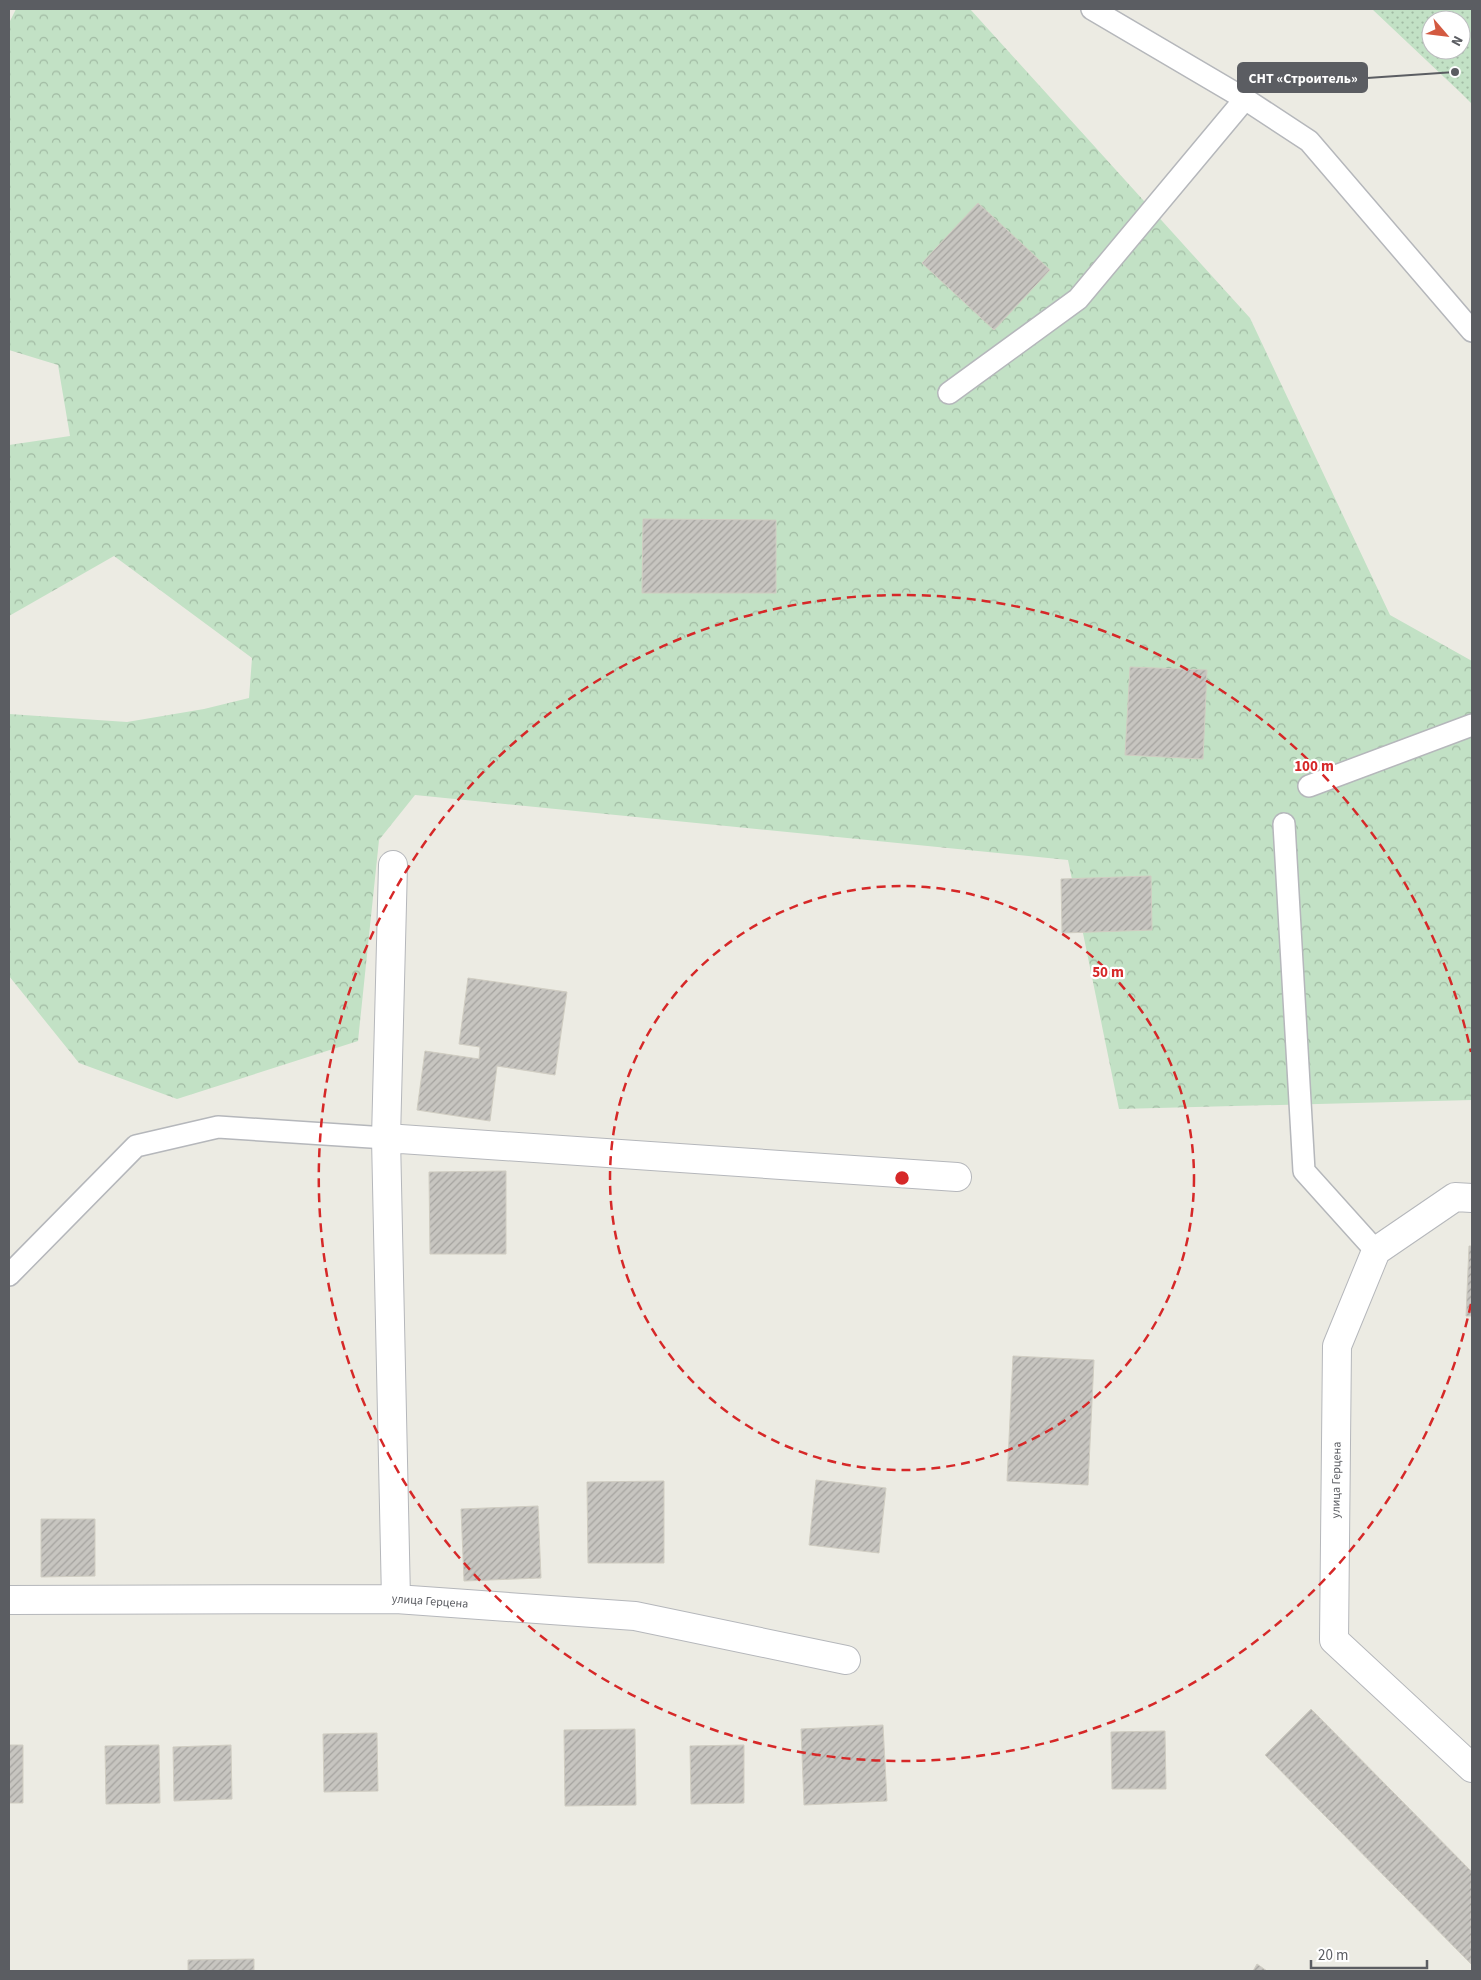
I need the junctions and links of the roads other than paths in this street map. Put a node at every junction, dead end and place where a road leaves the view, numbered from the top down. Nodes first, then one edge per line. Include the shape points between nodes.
1 (1092, 9) edge
2 (1245, 99) junction
3 (1472, 331) edge
4 (949, 393) dead end
5 (1472, 725) edge
6 (1309, 786) dead end
7 (1284, 824) dead end
8 (393, 865) dead end
9 (386, 1138) junction
10 (957, 1176) dead end
11 (1472, 1198) edge
12 (1376, 1251) junction
13 (9, 1275) edge
14 (396, 1598) junction
15 (9, 1600) edge
16 (846, 1660) dead end
17 (1472, 1768) edge

1 - 2 lane
2 - 3 lane via 1308,141
2 - 4 lane via 1078,299
5 - 6 lane
7 - 12 lane via 1304,1170
8 - 9 street
9 - 10 street
9 - 13 lane via 218,1127 136,1146
9 - 14 street
11 - 12 street via 1455,1197
12 - 17 street, улица Герцена via 1337,1346 1334,1640
14 - 15 street, улица Герцена
14 - 16 street, улица Герцена via 634,1616

